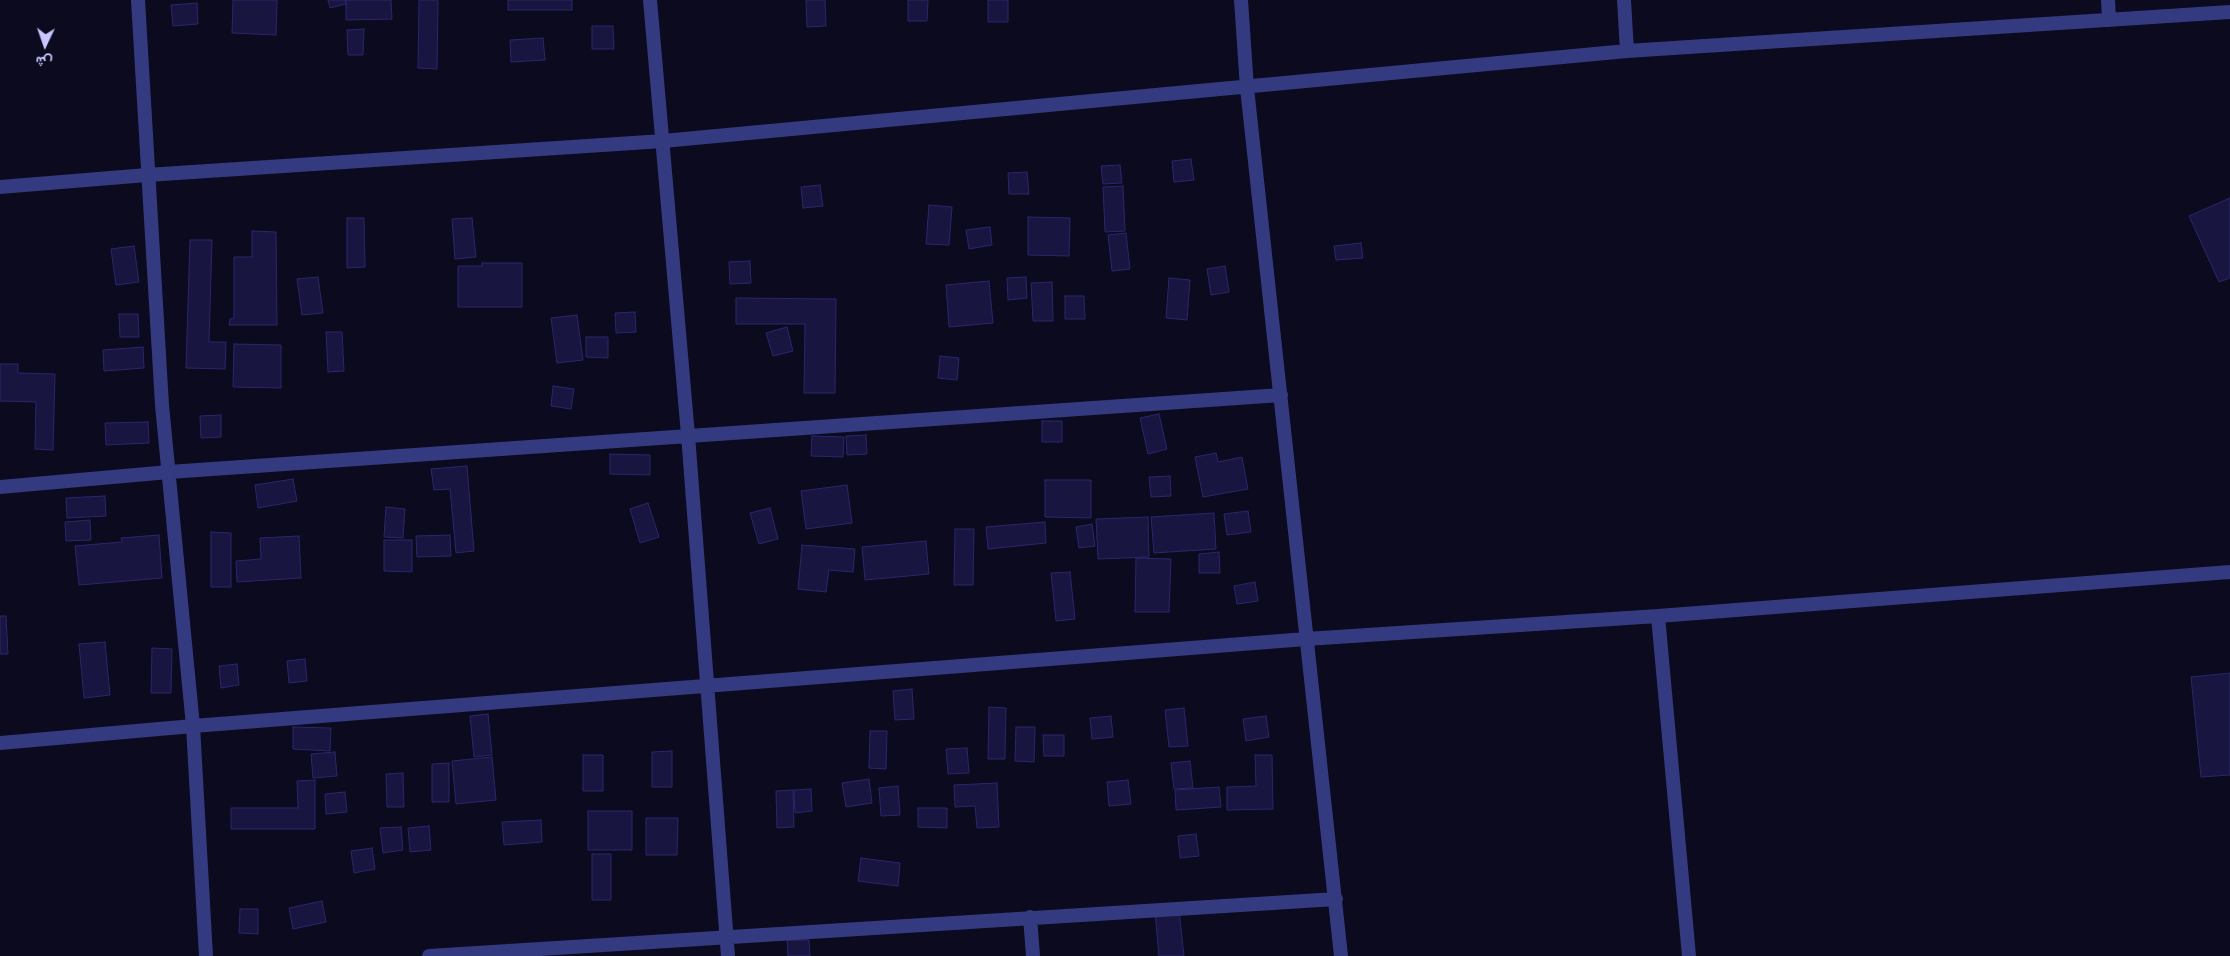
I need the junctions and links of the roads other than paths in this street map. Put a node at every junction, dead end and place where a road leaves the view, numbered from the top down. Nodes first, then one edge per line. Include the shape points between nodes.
1 (138, 0) edge
2 (650, 0) edge
3 (1241, 0) edge
4 (1624, 0) edge
5 (2108, 0) edge
6 (2230, 12) edge
7 (2109, 20) junction
8 (1627, 51) junction
9 (1248, 88) junction
10 (662, 141) junction
11 (147, 175) junction
12 (0, 187) edge
13 (1281, 395) junction
14 (688, 435) junction
15 (169, 472) junction
16 (0, 487) edge
17 (2230, 572) edge
18 (1658, 616) junction
19 (1306, 639) junction
20 (706, 685) junction
21 (193, 726) junction
22 (0, 743) edge
23 (1336, 899) junction
24 (1030, 917) junction
25 (727, 936) junction
26 (206, 956) edge
27 (430, 956) edge
28 (728, 956) edge
29 (1033, 956) edge
30 (1341, 956) edge
31 (1689, 956) edge

1 - 11 street
2 - 10 street
3 - 9 street
4 - 8 street
5 - 7 street
6 - 7 street
7 - 8 street
8 - 9 street
9 - 10 street
9 - 13 street
10 - 11 street
10 - 14 street
11 - 12 street
11 - 15 street
13 - 14 street
13 - 19 street
14 - 15 street
14 - 20 street
15 - 16 street
15 - 21 street
17 - 18 street
18 - 19 street
18 - 31 street
19 - 20 street
19 - 23 street
20 - 21 street
20 - 25 street
21 - 22 street
21 - 26 street
23 - 24 street
23 - 30 street
24 - 25 street
24 - 29 street
25 - 27 street
25 - 28 street

